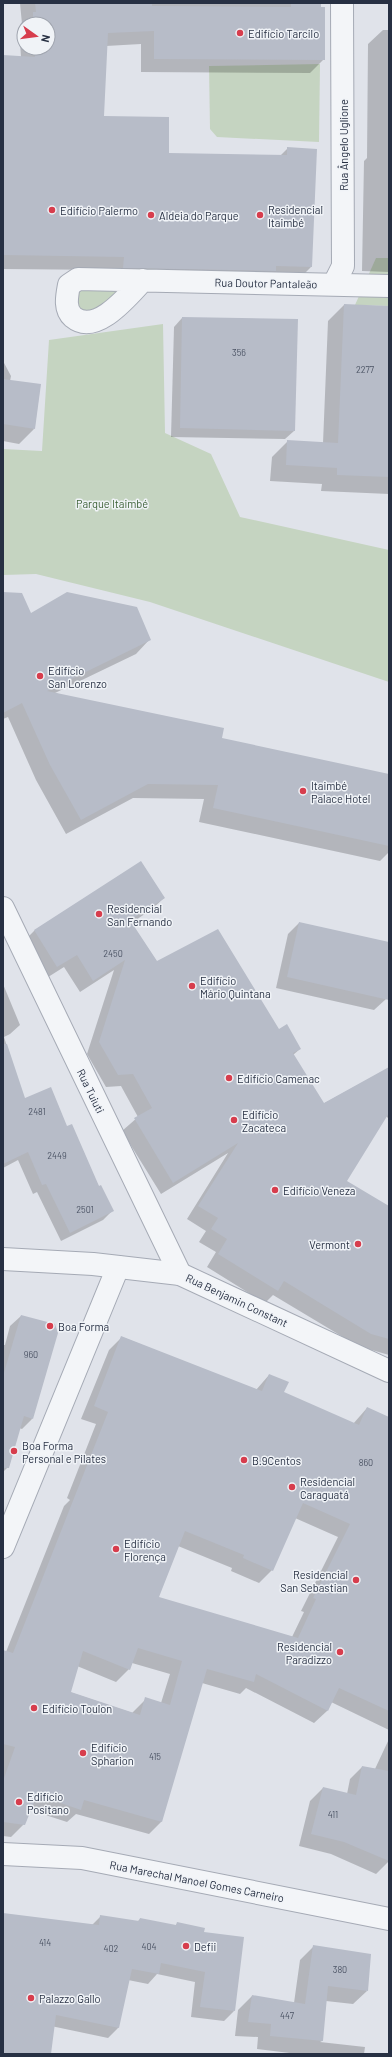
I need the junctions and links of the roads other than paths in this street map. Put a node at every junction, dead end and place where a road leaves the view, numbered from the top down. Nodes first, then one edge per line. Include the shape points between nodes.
1 (342, 3) edge
2 (143, 280) dead end
3 (334, 284) junction
4 (389, 286) edge
5 (3, 908) edge
6 (3, 1259) edge
7 (118, 1267) junction
8 (180, 1274) junction
9 (389, 1371) edge
10 (3, 1547) edge
11 (3, 1854) edge
12 (389, 1919) edge

1 - 3 street, Rua Ângelo Uglione via 343,266
2 - 3 street, Rua Doutor Pantaleão
3 - 4 street, Rua Doutor Pantaleão
5 - 8 street, Rua Tuiuti
6 - 7 street, Rua Benjamin Constant
7 - 8 street, Rua Benjamin Constant
7 - 10 street
8 - 9 street, Rua Benjamin Constant
11 - 12 street, Rua Marechal Manoel Gomes Carneiro via 82,1858

